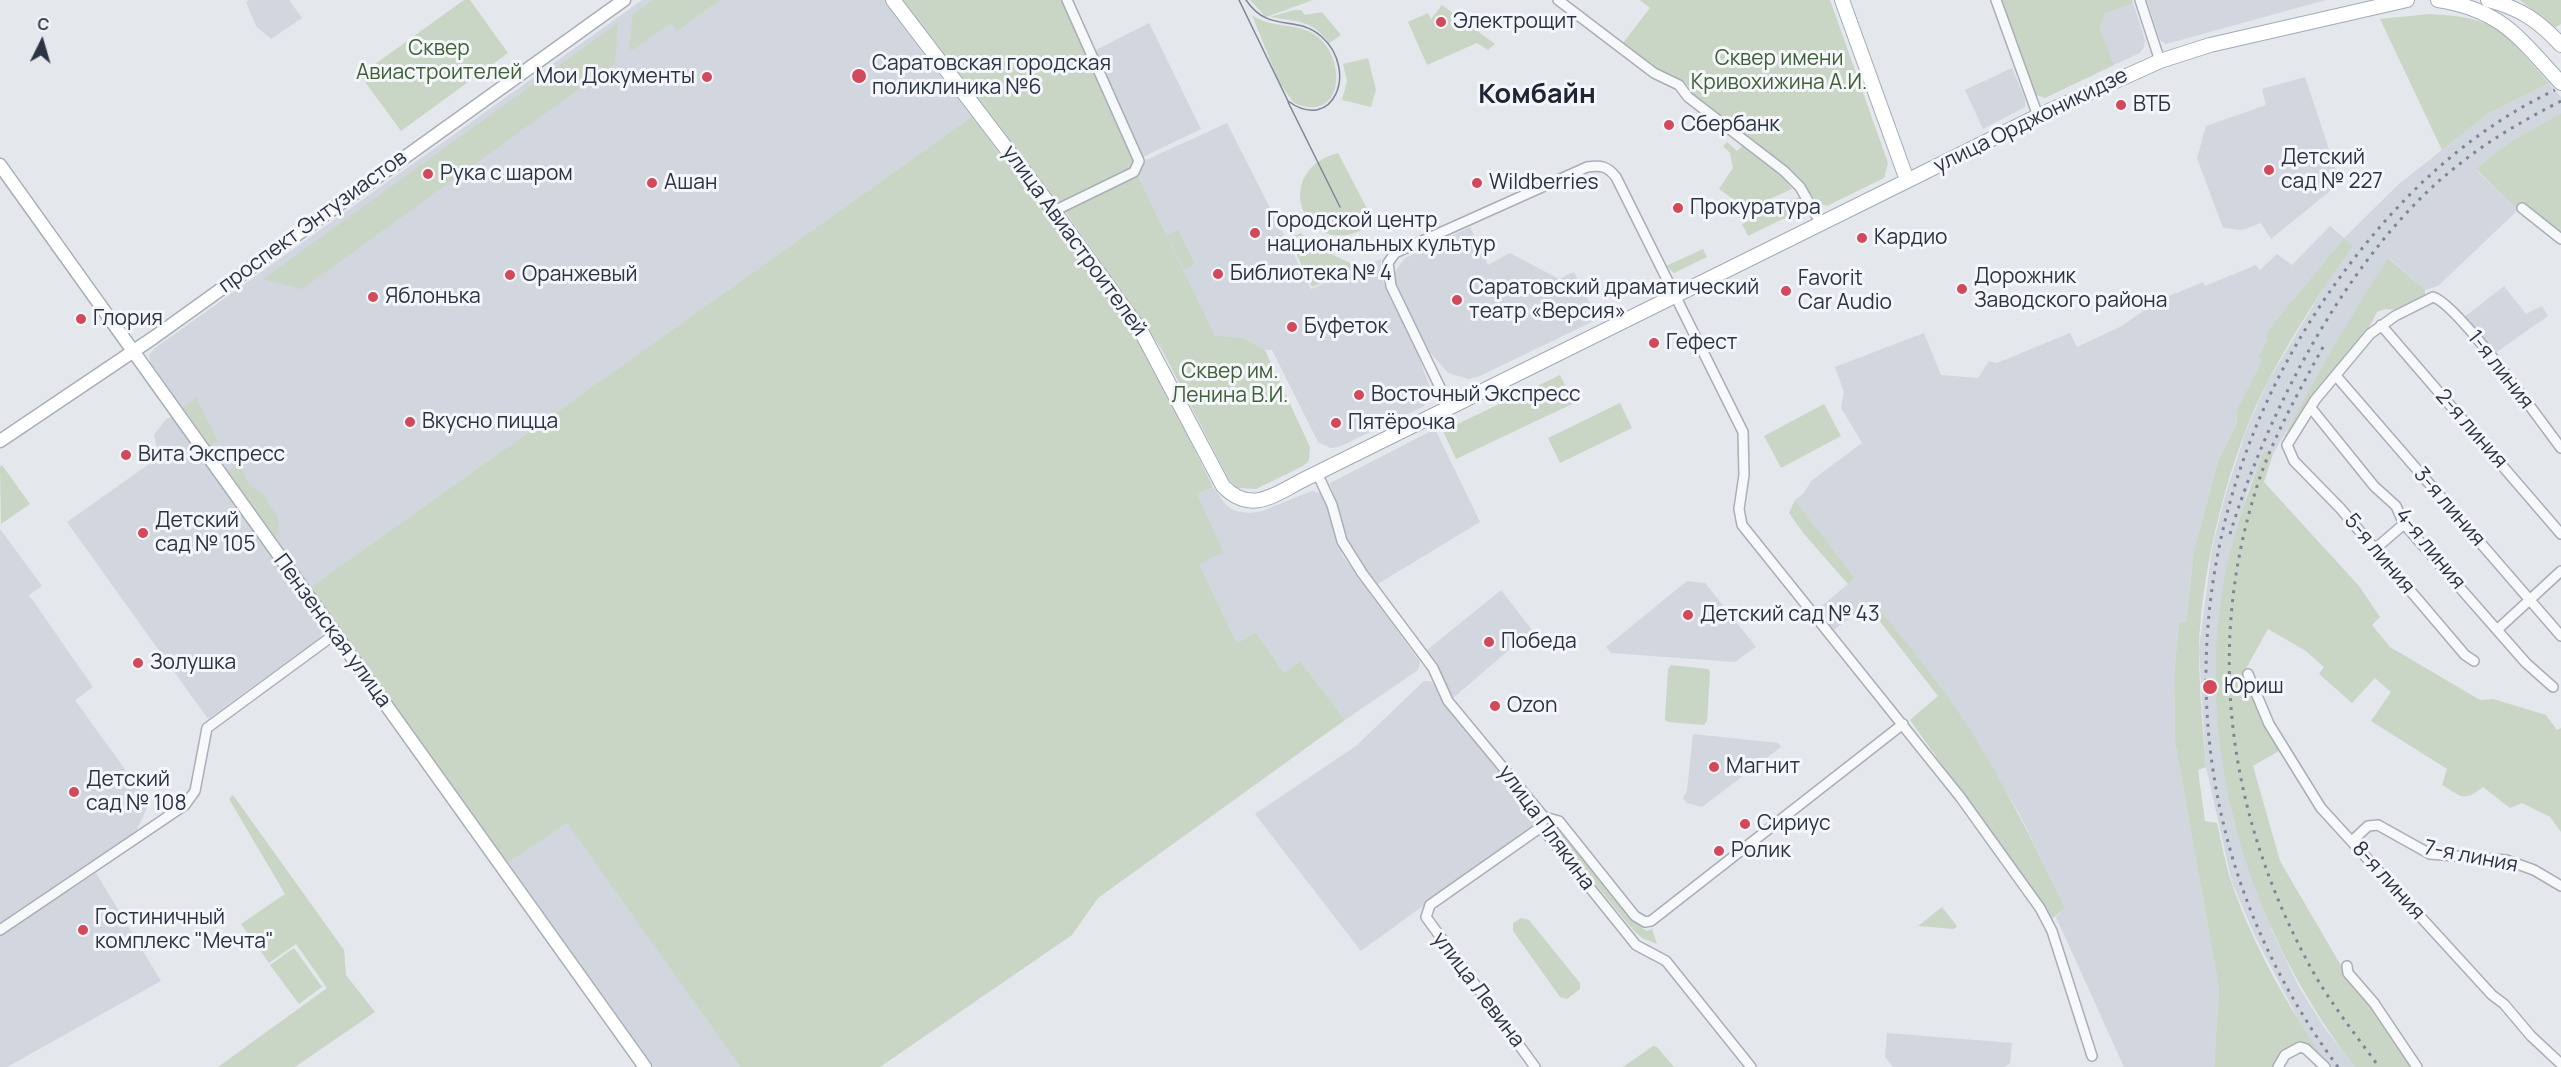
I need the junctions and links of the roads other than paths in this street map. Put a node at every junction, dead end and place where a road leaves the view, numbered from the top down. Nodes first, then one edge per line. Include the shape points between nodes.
1 (624, 0) edge
2 (893, 0) edge
3 (1067, 0) edge
4 (1558, 0) edge
5 (1842, 0) edge
6 (1996, 0) edge
7 (2140, 0) edge
8 (2407, 0) edge
9 (2438, 0) edge
10 (2488, 0) edge
11 (2561, 45) edge
12 (2160, 61) junction
13 (2561, 83) edge
14 (2038, 116) junction
15 (0, 165) edge
16 (1907, 180) junction
17 (2522, 208) dead end
18 (1054, 211) junction
19 (1821, 224) junction
20 (2561, 239) edge
21 (1674, 295) junction
22 (2381, 324) junction
23 (133, 351) junction
24 (2337, 377) junction
25 (1450, 408) junction
26 (2311, 408) junction
27 (0, 441) edge
28 (2561, 448) edge
29 (1317, 473) junction
30 (1232, 496) joint
31 (2404, 524) junction
32 (2561, 534) edge
33 (2375, 549) junction
34 (2561, 572) edge
35 (2529, 600) junction
36 (2498, 629) junction
37 (334, 634) junction
38 (2561, 636) edge
39 (2474, 662) dead end
40 (2248, 674) dead end
41 (2553, 687) dead end
42 (1902, 724) junction
43 (1542, 822) junction
44 (2352, 841) junction
45 (2561, 886) edge
46 (0, 930) edge
47 (2347, 966) dead end
48 (2092, 1056) dead end
49 (2561, 1064) edge
50 (645, 1067) edge
51 (1535, 1067) edge
52 (1750, 1067) edge
53 (2278, 1067) edge
54 (2325, 1067) edge
55 (2417, 1067) edge

1 - 23 street, проспект Энтузиастов
2 - 18 main road, улица Авиастроителей
3 - 18 street via 1139,161 1134,172
4 - 19 street via 1654,73 1679,85 1688,97 1784,171 1800,187
5 - 16 main road
6 - 14 street
7 - 12 street
8 - 12 main road, улица Орджоникидзе via 2210,45
9 - 13 main road via 2492,15 2509,27
10 - 11 main road via 2527,14
12 - 14 main road, улица Орджоникидзе
14 - 16 main road, улица Орджоникидзе
15 - 23 street, Пензенская улица
16 - 19 main road, улица Орджоникидзе
17 - 20 street
18 - 30 main road, улица Авиастроителей via 1142,333 1216,475
19 - 21 main road, улица Орджоникидзе
21 - 25 main road, улица Орджоникидзе
21 - 25 street via 1616,177 1601,165 1587,167 1395,253 1388,263 1391,285
21 - 42 street via 1743,432 1744,475 1738,509 1742,525
22 - 24 street
22 - 28 street, 1-я линия via 2433,297 2483,345
22 - 32 street, 2-я линия
23 - 27 street, проспект Энтузиастов
23 - 37 street, Пензенская улица
24 - 26 street
24 - 35 street, 3-я линия
25 - 29 main road, улица Орджоникидзе
26 - 31 street, 4-я линия via 2374,486 2396,506
26 - 33 street, 5-я линия via 2287,445 2294,461
29 - 30 main road, улица Орджоникидзе via 1259,501
29 - 43 street, улица Плякина via 1332,505 1342,541 1362,573 1433,668 1448,701
31 - 33 street
31 - 36 street, 4-я линия
33 - 39 street, 5-я линия
34 - 35 street
35 - 36 street
35 - 38 street, 3-я линия
36 - 41 street, 4-я линия via 2526,663
37 - 46 street via 207,728 195,791 185,805
37 - 50 street, Пензенская улица
40 - 44 street, 8-я линия via 2269,724 2298,774 2321,808
42 - 43 street via 1651,921 1635,916 1559,821
42 - 48 street via 2040,908 2052,931
43 - 51 street, улица Левина via 1430,905 1426,912 1427,922
43 - 52 street, улица Плякина via 1636,945 1666,961
44 - 45 street, 7-я линия via 2368,826 2378,825 2430,854 2506,860 2535,870
44 - 49 street, 8-я линия via 2492,995
47 - 55 street via 2348,973 2374,1003
53 - 54 street via 2285,1055 2300,1047

